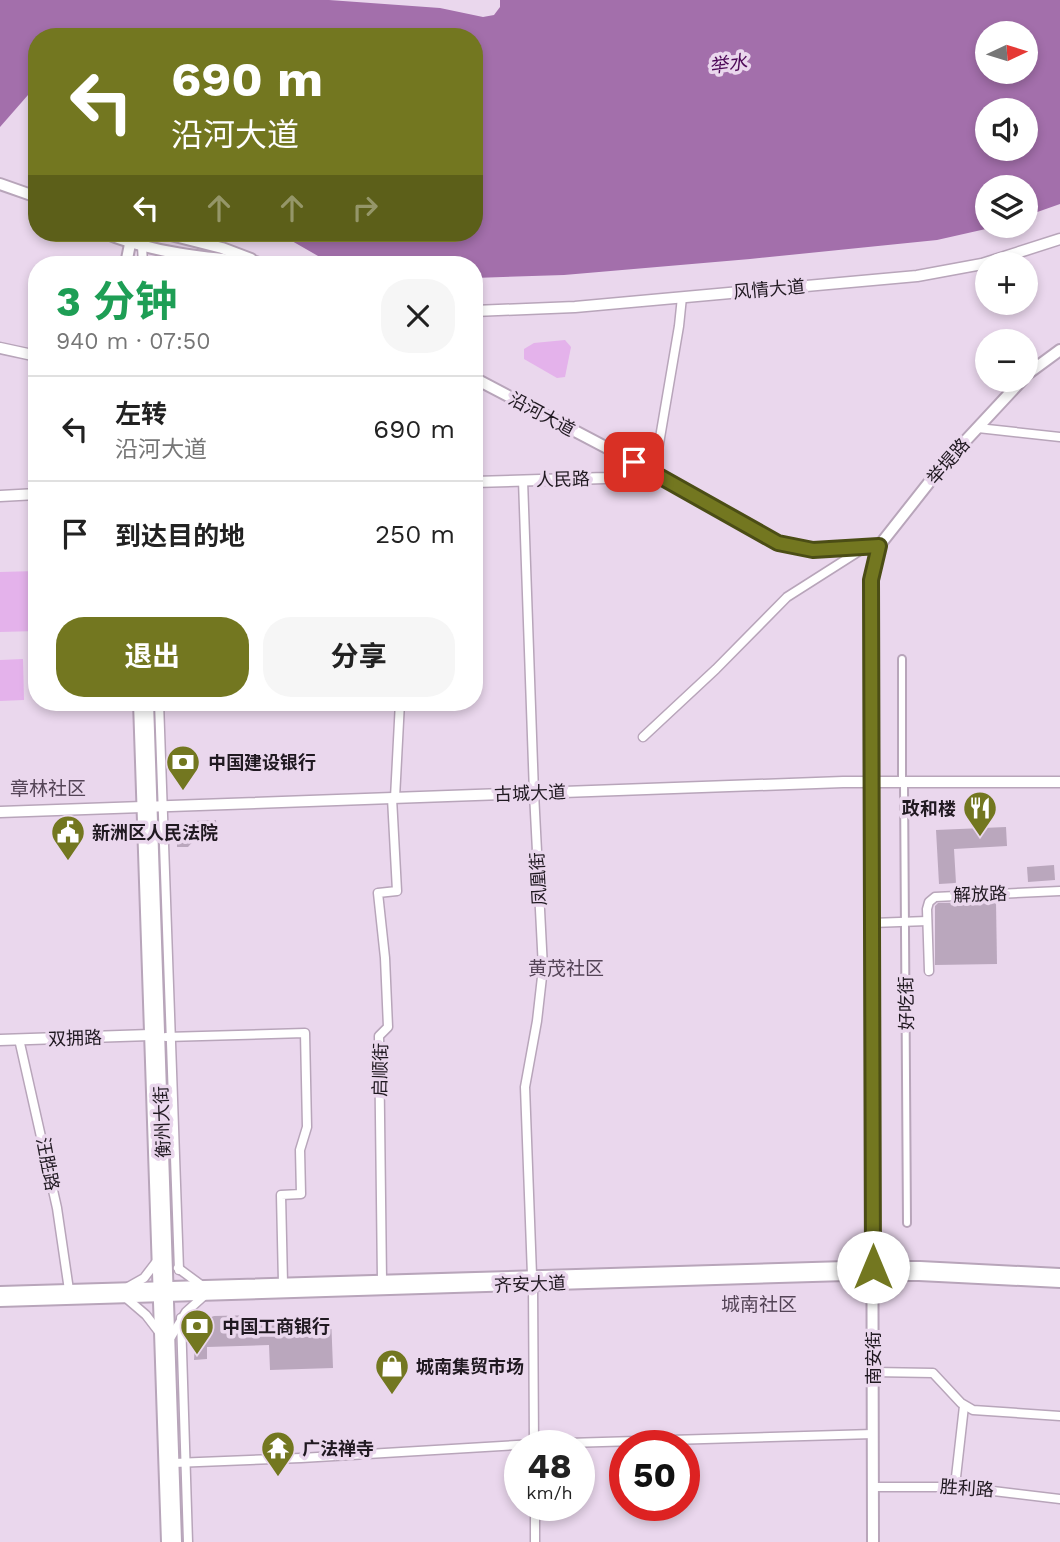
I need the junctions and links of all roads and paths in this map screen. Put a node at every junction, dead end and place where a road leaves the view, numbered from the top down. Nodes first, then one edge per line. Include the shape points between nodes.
1 (0, 184) edge
2 (22, 191) junction
3 (28, 193) edge
4 (28, 196) edge
5 (1060, 239) edge
6 (126, 242) edge
7 (197, 242) edge
8 (131, 244) junction
9 (142, 246) junction
10 (127, 256) edge
11 (132, 256) edge
12 (143, 256) edge
13 (190, 256) edge
14 (242, 256) edge
15 (682, 297) junction
16 (483, 311) edge
17 (0, 348) edge
18 (1060, 350) edge
19 (28, 354) edge
20 (1038, 367) edge
21 (483, 383) edge
22 (1011, 392) edge
23 (978, 428) junction
24 (1060, 436) edge
25 (652, 472) junction
26 (523, 480) junction
27 (483, 482) edge
28 (28, 494) edge
29 (0, 496) edge
30 (879, 546) junction
31 (867, 547) junction
32 (902, 659) dead end
33 (140, 711) edge
34 (148, 711) edge
35 (158, 711) edge
36 (399, 711) edge
37 (643, 737) dead end
38 (1060, 782) edge
39 (872, 783) junction
40 (903, 784) junction
41 (534, 793) junction
42 (394, 798) junction
43 (152, 806) junction
44 (0, 812) edge
45 (1060, 891) edge
46 (928, 921) junction
47 (906, 922) junction
48 (872, 923) junction
49 (929, 971) dead end
50 (160, 1036) junction
51 (0, 1040) edge
52 (19, 1040) junction
53 (906, 1223) dead end
54 (162, 1255) junction
55 (179, 1270) junction
56 (873, 1271) junction
57 (1060, 1274) edge
58 (382, 1280) junction
59 (533, 1280) junction
60 (1060, 1282) edge
61 (283, 1283) junction
62 (69, 1290) junction
63 (205, 1290) junction
64 (163, 1291) junction
65 (0, 1293) edge
66 (126, 1293) junction
67 (0, 1301) edge
68 (181, 1318) junction
69 (165, 1337) junction
70 (873, 1372) junction
71 (964, 1406) junction
72 (1060, 1416) edge
73 (534, 1430) edge
74 (873, 1434) junction
75 (595, 1443) edge
76 (504, 1447) edge
77 (180, 1462) junction
78 (955, 1486) junction
79 (873, 1487) junction
80 (1060, 1499) edge
81 (535, 1521) edge
82 (167, 1542) edge
83 (176, 1542) edge
84 (188, 1542) edge
85 (536, 1542) edge
86 (873, 1542) edge

1 - 2 main road
2 - 3 main road
2 - 4 main road
5 - 15 street, 风情大道 via 1000,260 933,274
6 - 8 main road
7 - 14 main road
8 - 9 main road
8 - 10 main road
8 - 11 main road
9 - 12 street
9 - 13 main road
15 - 16 street, 风情大道
15 - 25 street
17 - 19 street
18 - 20 main road
21 - 25 main road, 沿河大道
22 - 23 main road, 举堤路
23 - 24 street
23 - 30 main road, 举堤路
25 - 26 street, 人民路
25 - 31 main road, 沿河大道 via 778,543 813,550
26 - 27 street, 人民路
26 - 41 street, 凤凰街
28 - 29 street
30 - 31 main road, 沿河大道
30 - 39 main road, 南安街 via 871,580
31 - 37 street via 787,597
32 - 40 street, 好吃街
33 - 43 main road, 衡州大街
34 - 43 main road, 衡州大街
35 - 43 street
36 - 42 street, 启顺街
38 - 40 street, 古城大道
39 - 40 street, 古城大道
39 - 41 street, 古城大道
39 - 48 main road, 南安街
40 - 47 street, 好吃街
41 - 42 street, 古城大道
41 - 59 street, 凤凰街 via 543,968 525,1087
42 - 43 street, 古城大道
42 - 58 street, 启顺街 via 397,891 378,892 388,1027 379,1036
43 - 44 street, 古城大道
43 - 50 main road, 衡州大街
43 - 50 street
45 - 46 street, 解放路 via 938,896 929,902
46 - 47 street
46 - 49 street
47 - 48 street
47 - 53 street, 好吃街
48 - 56 main road, 南安街
50 - 52 street, 双拥路
50 - 54 main road, 衡州大街
50 - 55 street
50 - 61 street, 双拥路 via 305,1033 307,1128 300,1150 301,1194 281,1195
51 - 52 street, 双拥路
52 - 62 street, 汪胜路 via 52,1186
54 - 55 street
54 - 64 main road, 衡州大街
54 - 66 street
55 - 63 street
56 - 57 main road, 齐安大道
56 - 59 main road, 齐安大道
56 - 60 main road, 齐安大道
56 - 70 main road, 南安街
58 - 59 main road, 齐安大道
58 - 61 main road, 齐安大道
59 - 63 main road, 齐安大道
59 - 73 street, 凤凰街
61 - 63 main road, 齐安大道
62 - 65 main road, 齐安大道
62 - 66 main road, 齐安大道
63 - 64 main road, 齐安大道
63 - 68 street
64 - 66 main road, 齐安大道
64 - 69 main road, 衡州大街
66 - 67 main road, 齐安大道
66 - 69 street
68 - 69 street
68 - 77 street
69 - 77 main road, 衡州大街
69 - 82 main road, 衡州大街
70 - 71 street via 933,1373
70 - 74 main road, 南安街
71 - 72 street
71 - 78 street
74 - 75 street
74 - 79 main road, 南安街
76 - 77 street
77 - 83 main road, 衡州大街
77 - 84 street
78 - 79 street, 胜利路
78 - 80 street, 胜利路
79 - 86 main road, 南安街
81 - 85 street

